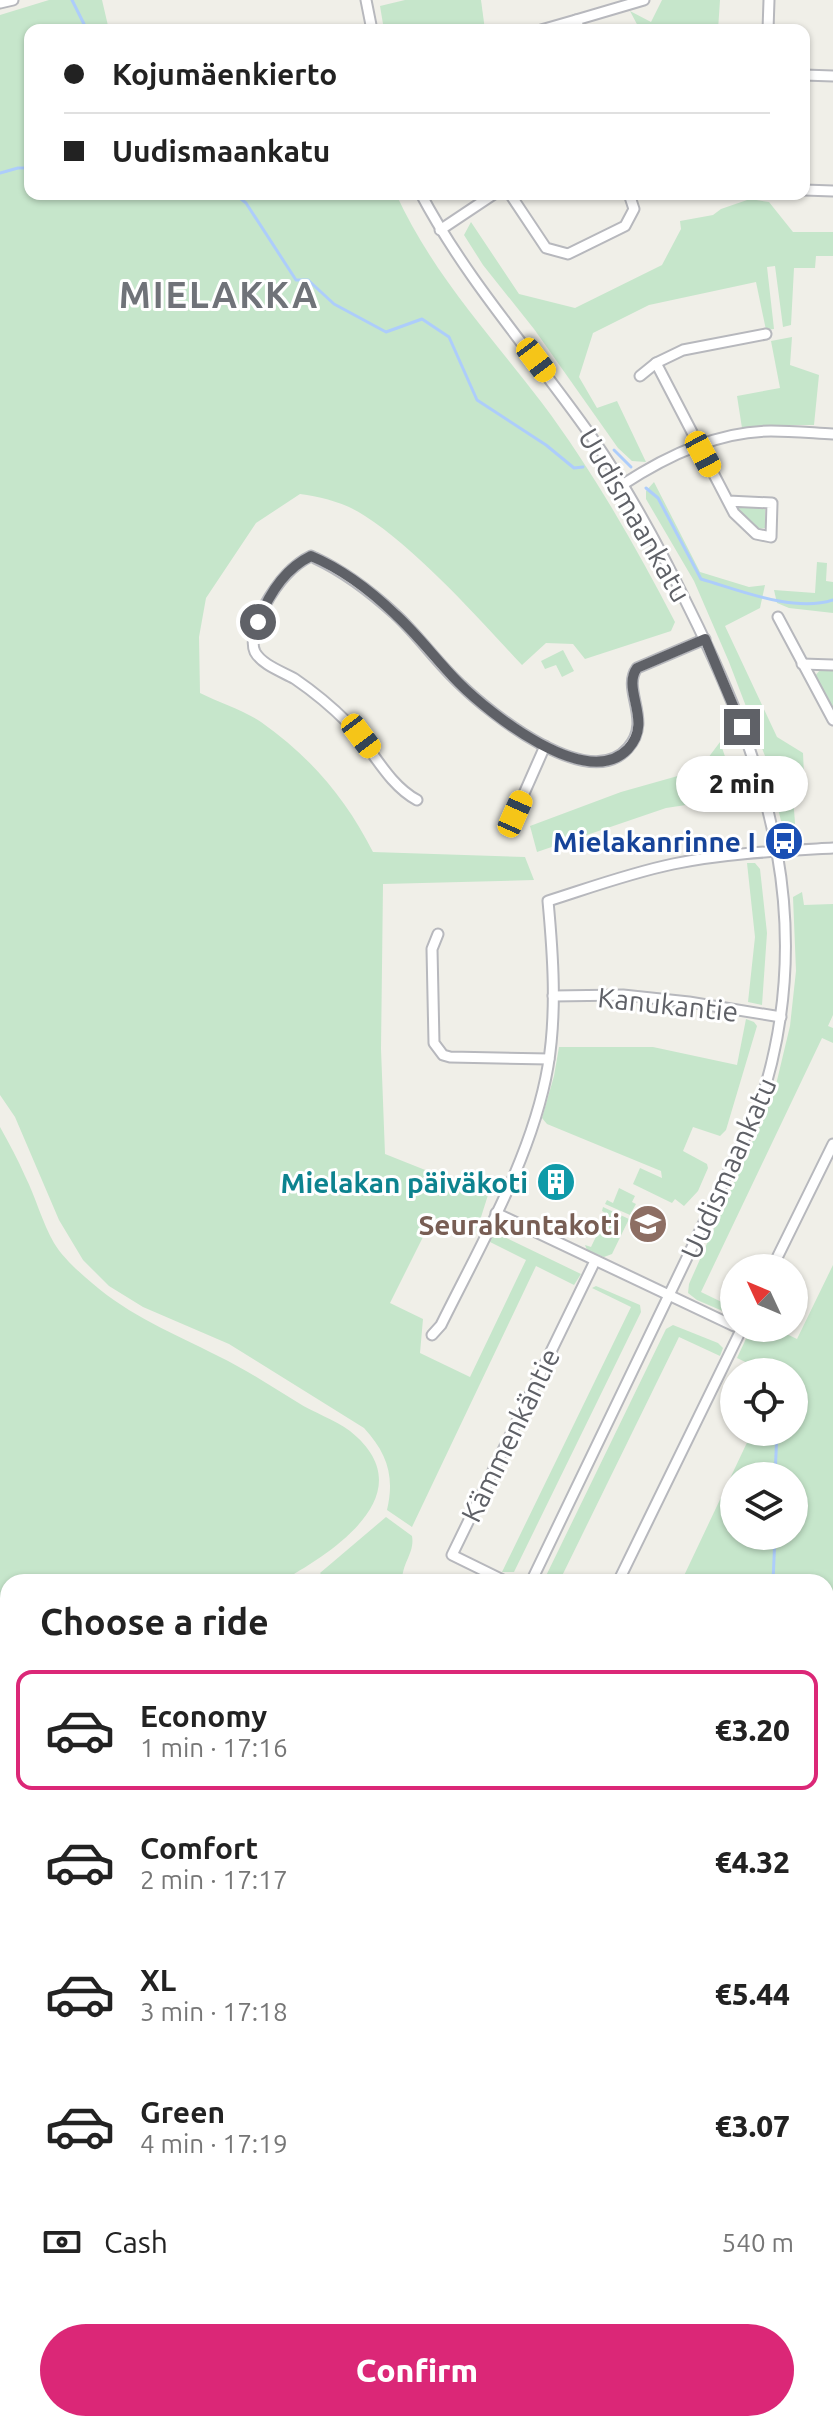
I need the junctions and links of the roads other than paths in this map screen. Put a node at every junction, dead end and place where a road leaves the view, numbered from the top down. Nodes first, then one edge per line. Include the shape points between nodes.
1 (13, 0) edge
2 (366, 0) edge
3 (644, 0) edge
4 (769, 0) edge
5 (0, 3) edge
6 (371, 24) edge
7 (581, 24) edge
8 (768, 24) edge
9 (810, 75) edge
10 (833, 76) edge
11 (810, 190) edge
12 (833, 191) edge
13 (424, 200) edge
14 (485, 200) edge
15 (514, 200) edge
16 (631, 200) edge
17 (440, 230) junction
18 (766, 334) dead end
19 (656, 363) junction
20 (640, 376) dead end
21 (833, 434) edge
22 (698, 444) junction
23 (622, 485) junction
24 (728, 501) junction
25 (778, 617) dead end
26 (705, 639) junction
27 (802, 664) junction
28 (833, 665) edge
29 (833, 720) edge
30 (545, 746) junction
31 (417, 800) dead end
32 (516, 820) dead end
33 (833, 848) edge
34 (778, 851) junction
35 (438, 934) dead end
36 (553, 996) junction
37 (781, 1017) junction
38 (549, 1059) junction
39 (833, 1144) edge
40 (496, 1213) junction
41 (779, 1254) edge
42 (595, 1261) junction
43 (670, 1296) junction
44 (720, 1319) edge
45 (432, 1335) dead end
46 (732, 1342) edge
47 (491, 1574) edge
48 (535, 1574) edge
49 (622, 1574) edge

1 - 5 street
2 - 6 street
3 - 7 street
4 - 8 street
9 - 10 street
11 - 12 street
13 - 17 street, Uudismaankatu
14 - 17 street
15 - 16 street via 546,248 568,254 625,226 634,209
17 - 23 street, Uudismaankatu
18 - 19 street via 683,350
19 - 20 street
19 - 22 street
21 - 22 street via 770,431
22 - 23 street
22 - 24 street
23 - 26 street, Uudismaankatu
24 - 24 street via 743,524 771,537 772,503
25 - 27 street
26 - 30 street via 646,662 634,672 638,731 622,754 594,763
26 - 34 street, Uudismaankatu via 749,746
27 - 28 street
27 - 29 street
30 - 31 street via 473,696 398,616 365,589 311,556 271,594 258,622 254,650 345,720 402,792
30 - 32 street
33 - 34 street
34 - 36 street via 674,864 548,901
34 - 37 street, Uudismaankatu via 786,918
35 - 38 street via 432,949 437,1050 450,1057
36 - 37 street, Kanukantie via 636,996
36 - 38 street
37 - 43 street, Uudismaankatu via 758,1110
38 - 40 street via 535,1122
39 - 41 street
40 - 42 street
40 - 45 street
42 - 43 street
42 - 47 street, Kämmenkäntie via 452,1555
43 - 44 street
43 - 48 street, Uudismaankatu
46 - 49 street

